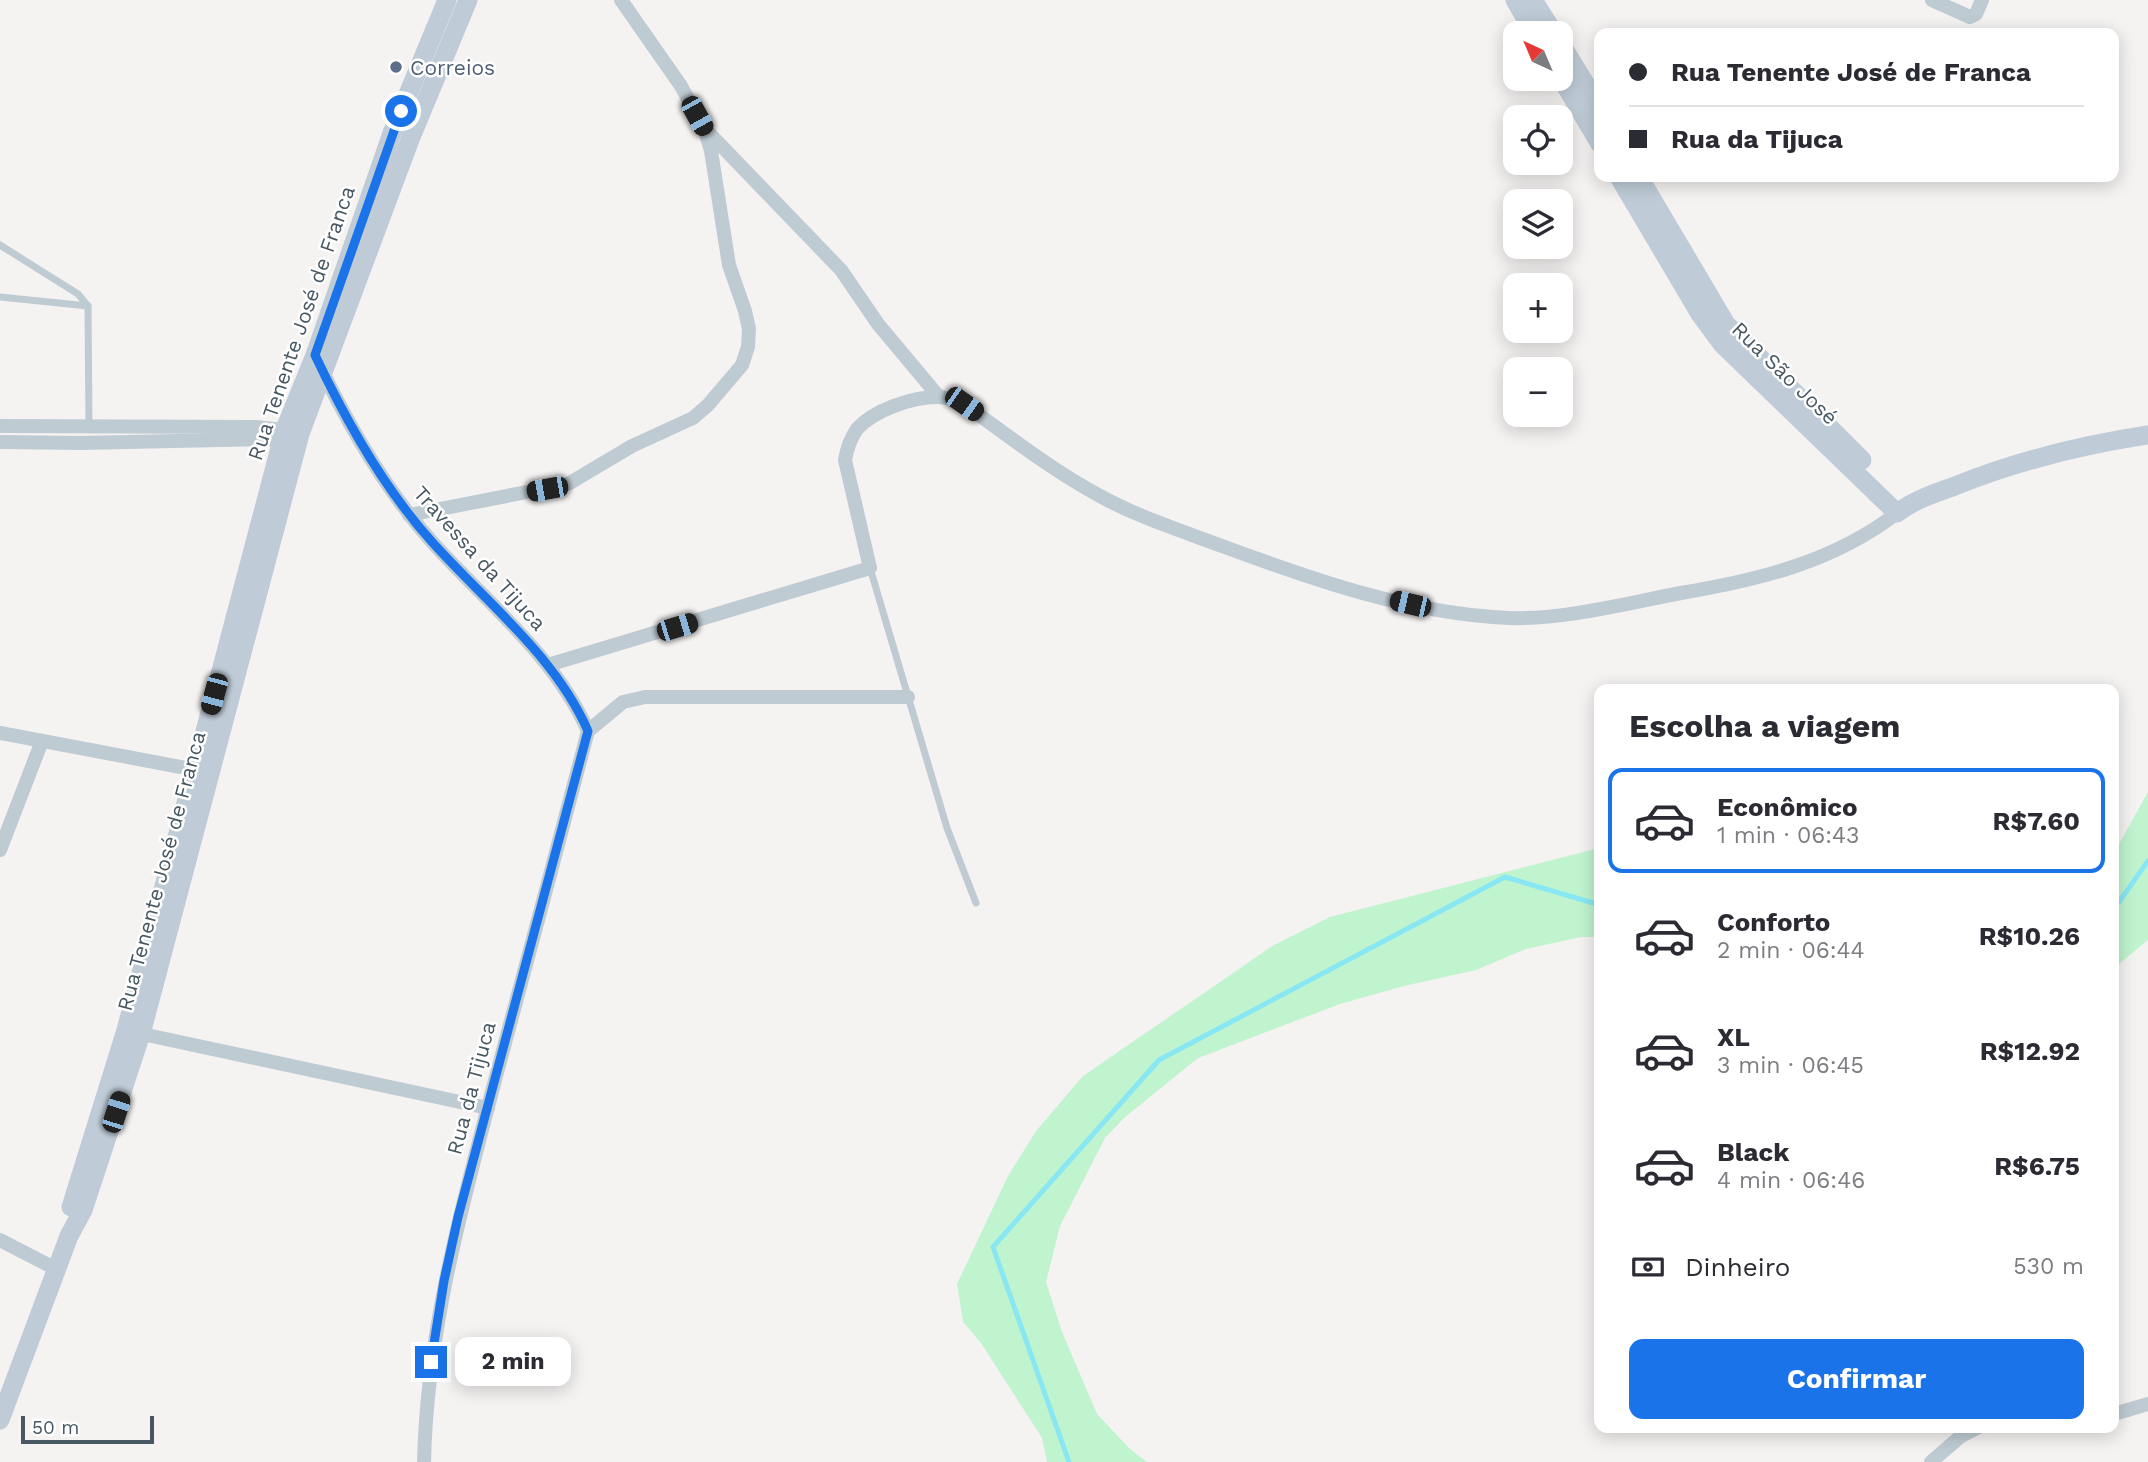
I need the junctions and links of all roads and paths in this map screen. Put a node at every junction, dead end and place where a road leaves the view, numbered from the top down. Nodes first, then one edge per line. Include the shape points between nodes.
1 (447, 0) edge
2 (468, 0) edge
3 (621, 0) edge
4 (1515, 0) edge
5 (1533, 0) edge
6 (1932, 0) edge
7 (1982, 0) edge
8 (1527, 21) edge
9 (1546, 21) edge
10 (1573, 86) edge
11 (1573, 87) edge
12 (1594, 103) edge
13 (705, 130) junction
14 (1594, 131) edge
15 (1622, 182) edge
16 (1642, 182) edge
17 (0, 244) edge
18 (0, 296) edge
19 (88, 306) junction
20 (319, 364) junction
21 (939, 397) junction
22 (0, 426) edge
23 (86, 427) junction
24 (2148, 435) edge
25 (291, 436) junction
26 (0, 442) edge
27 (81, 443) junction
28 (1901, 510) junction
29 (409, 515) junction
30 (870, 568) junction
31 (548, 665) junction
32 (908, 697) junction
33 (588, 731) junction
34 (0, 733) edge
35 (42, 741) junction
36 (202, 771) junction
37 (0, 850) edge
38 (976, 904) dead end
39 (134, 1032) junction
40 (488, 1108) junction
41 (0, 1240) edge
42 (58, 1270) junction
43 (2148, 1404) edge
44 (2119, 1413) edge
45 (0, 1420) edge
46 (1967, 1433) edge
47 (424, 1462) edge
48 (1931, 1462) edge

1 - 20 main road, Rua Tenente José de Franca via 392,133
2 - 20 main road, Rua Tenente José de Franca
3 - 13 street via 681,86
4 - 8 main road
5 - 9 main road
6 - 7 street via 1967,16 1976,14
10 - 12 main road
11 - 14 main road
13 - 21 street via 841,270 878,324
13 - 29 street via 729,265 750,329 742,365 693,418 632,446 568,484
15 - 28 main road, Rua São José via 1721,344
16 - 28 main road, Rua São José via 1726,324
17 - 19 lane via 78,294
18 - 19 lane
19 - 23 lane
20 - 25 main road, Rua Tenente José de Franca
20 - 29 street, Travessa da Tijuca
21 - 28 street via 964,404 1102,497 1181,531 1285,569 1451,613 1511,618 1570,613 1748,582 1834,552
21 - 30 street via 915,399 876,415 858,428 848,444 845,460
22 - 23 street
23 - 25 street via 256,427
23 - 27 street
24 - 28 main road via 2037,458
25 - 27 street
25 - 36 main road, Rua Tenente José de Franca
26 - 27 street
29 - 31 street, Travessa da Tijuca
30 - 31 street
30 - 32 lane
31 - 33 street, Travessa da Tijuca via 577,705
32 - 33 street via 646,697 623,702
32 - 38 lane via 947,828
33 - 40 street, Rua da Tijuca
34 - 35 street
35 - 36 street
35 - 37 street
36 - 39 main road, Rua Tenente José de Franca
39 - 40 street
39 - 42 main road, Rua Tenente José de Franca via 83,1210
40 - 47 street, Rua da Tijuca via 444,1281 425,1414
41 - 42 street
42 - 45 main road, Rua Tenente José de Franca
43 - 44 street
46 - 48 street

